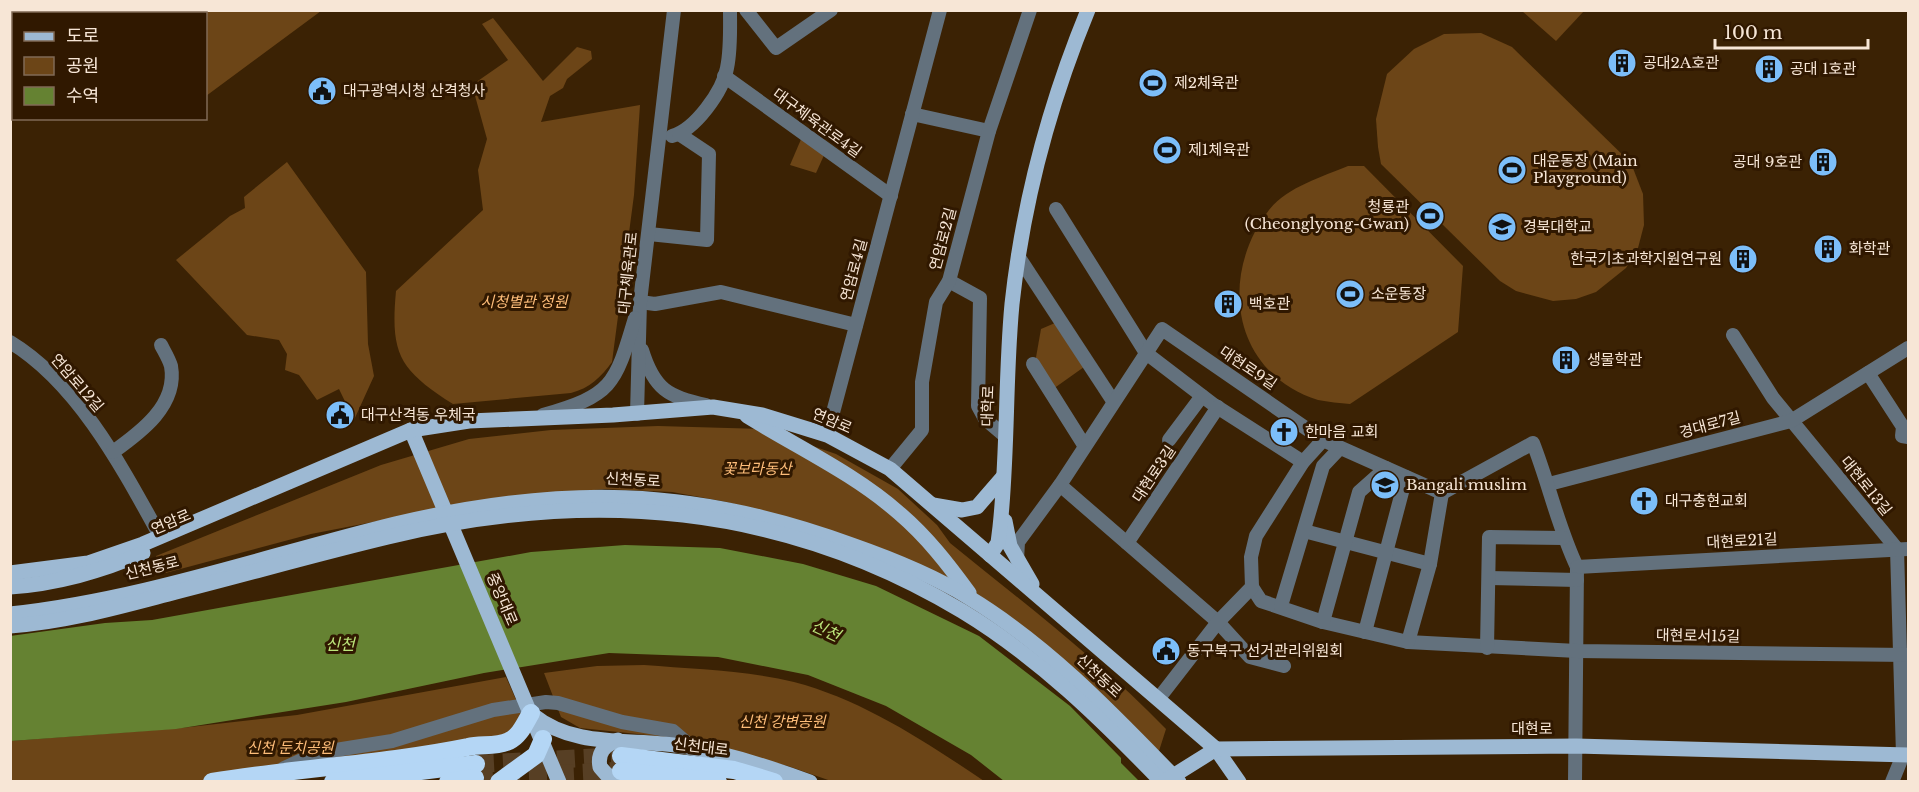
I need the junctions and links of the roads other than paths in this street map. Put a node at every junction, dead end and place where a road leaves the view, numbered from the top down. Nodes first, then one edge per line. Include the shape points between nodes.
1 (674, 10) edge
2 (730, 10) edge
3 (746, 10) edge
4 (831, 10) edge
5 (940, 10) edge
6 (1030, 10) edge
7 (1088, 10) edge
8 (724, 76) junction
9 (912, 114) junction
10 (989, 131) junction
11 (679, 134) junction
12 (658, 135) junction
13 (891, 196) junction
14 (1056, 208) dead end
15 (649, 234) junction
16 (1018, 255) junction
17 (949, 281) junction
18 (640, 302) junction
19 (856, 325) junction
20 (1733, 335) dead end
21 (10, 342) edge
22 (639, 343) junction
23 (161, 345) dead end
24 (1908, 348) edge
25 (1146, 352) junction
26 (1033, 364) dead end
27 (1868, 373) junction
28 (1202, 396) junction
29 (1113, 401) junction
30 (712, 407) junction
31 (1218, 407) junction
32 (739, 411) junction
33 (637, 414) junction
34 (531, 418) junction
35 (1791, 421) junction
36 (411, 430) junction
37 (827, 435) junction
38 (1005, 436) junction
39 (1908, 437) edge
40 (1169, 440) dead end
41 (1323, 440) junction
42 (1084, 445) junction
43 (1340, 448) junction
44 (113, 452) junction
45 (335, 461) junction
46 (1303, 462) junction
47 (1386, 468) junction
48 (890, 469) junction
49 (1003, 477) junction
50 (1406, 477) junction
51 (1549, 484) junction
52 (1060, 485) junction
53 (1442, 493) junction
54 (932, 505) junction
55 (1002, 509) junction
56 (1006, 524) junction
57 (1028, 527) junction
58 (1304, 531) junction
59 (160, 536) junction
60 (1563, 538) junction
61 (1127, 543) junction
62 (1344, 543) junction
63 (1903, 549) edge
64 (1388, 553) junction
65 (990, 555) junction
66 (1017, 560) junction
67 (1430, 564) junction
68 (10, 573) edge
69 (1577, 573) junction
70 (1489, 578) junction
71 (10, 587) edge
72 (1252, 587) junction
73 (1040, 596) junction
74 (965, 604) junction
75 (1281, 606) junction
76 (10, 614) edge
77 (1218, 622) junction
78 (1323, 622) junction
79 (10, 626) edge
80 (1365, 632) junction
81 (1408, 642) junction
82 (1487, 648) junction
83 (1577, 651) junction
84 (1904, 654) edge
85 (1284, 666) dead end
86 (1159, 698) junction
87 (531, 713) junction
88 (543, 739) junction
89 (484, 744) junction
90 (1575, 746) junction
91 (1216, 748) junction
92 (694, 749) junction
93 (1906, 755) edge
94 (622, 766) edge
95 (271, 775) junction
96 (481, 775) edge
97 (212, 782) edge
98 (333, 782) edge
99 (448, 782) edge
100 (499, 782) edge
101 (559, 782) edge
102 (642, 782) edge
103 (718, 782) edge
104 (774, 782) edge
105 (810, 782) edge
106 (1163, 782) edge
107 (1179, 782) edge
108 (1239, 782) edge
109 (1575, 782) edge
110 (1892, 782) edge

1 - 12 street, 대구체육관로
2 - 8 street
3 - 4 street via 776,48
5 - 9 street, 연암로4길
6 - 10 street, 연암로2길
7 - 16 main road, 대학로 via 1061,76 1029,194
8 - 11 street via 709,105
8 - 13 street, 대구체육관로4길
9 - 10 street
9 - 13 street, 연암로4길
10 - 17 street, 연암로2길
11 - 12 street
11 - 15 street via 709,154 707,240
12 - 15 street, 대구체육관로
13 - 19 street, 연암로4길
14 - 25 street
15 - 18 street, 대구체육관로
16 - 29 street
16 - 38 main road, 대학로
17 - 38 street via 980,298 978,406 985,419
17 - 48 street, 연암로2길 via 936,302 924,370 922,430
18 - 19 street via 656,304 721,292
18 - 22 street, 대구체육관로
18 - 34 street via 621,365 608,387 582,404
19 - 37 street, 연암로4길
20 - 35 street, 대현로13길
21 - 44 street, 연암로12길 via 29,353 53,376
22 - 30 street via 652,375 665,392
22 - 33 street, 대구체육관로
23 - 44 street via 171,366 169,394 157,415
24 - 27 street, 경대로7길
25 - 28 street
25 - 29 street, 대현로9길
25 - 41 street, 대현로9길 via 1162,329
26 - 42 street
27 - 35 street, 경대로7길
27 - 39 street via 1903,427 1902,436
28 - 31 street
28 - 40 street
29 - 42 street, 대현로9길
30 - 32 main road, 연암로
30 - 33 main road, 연암로
31 - 46 street
31 - 61 street, 대현로3길
32 - 37 main road, 연암로
32 - 74 main road via 854,481 898,513 939,552 969,594
33 - 34 main road, 연암로
34 - 36 main road, 연암로 via 469,421
35 - 51 street, 경대로7길
35 - 63 street, 대현로13길
36 - 45 main road, 연암로
36 - 87 main road, 중앙대로
37 - 48 main road, 연암로
38 - 49 main road, 대학로
41 - 43 street, 대현로9길
41 - 46 street
42 - 52 street, 대현로9길
43 - 47 street, 대현로9길
43 - 58 street via 1323,466
44 - 59 street, 연암로12길
45 - 59 main road, 연암로
45 - 71 main road, 연암로 via 246,509 120,563 33,586
46 - 72 street via 1256,536 1251,557
47 - 50 street, 대현로9길
47 - 62 street via 1359,492
48 - 54 main road, 연암로
49 - 54 main road via 978,507 962,510
49 - 55 main road, 대학로
50 - 53 street, 대현로9길
50 - 64 street
51 - 53 street via 1533,443
51 - 60 street
52 - 57 street, 대현로9길
52 - 61 street
53 - 67 street
54 - 65 main road, 연암로
55 - 56 main road
55 - 65 main road, 대학로 via 998,543
56 - 57 street via 1020,529
56 - 66 main road
57 - 66 street, 대현로9길 via 1018,542
58 - 62 street
58 - 75 street
59 - 68 main road, 연암로 via 88,563
60 - 69 street
60 - 70 street via 1489,537
61 - 77 street
62 - 64 street
62 - 78 street
63 - 69 street, 대현로21길
63 - 84 street
64 - 67 street
64 - 80 street
65 - 73 main road, 연암로
66 - 73 main road
67 - 81 street
69 - 70 street
69 - 83 street
70 - 82 street
72 - 75 street, 대현로서15길 via 1261,601
72 - 77 street
73 - 86 main road, 연암로
74 - 76 main road, 신천동로 via 878,555 798,526 673,501 573,496 479,506 97,601
74 - 79 main road, 신천동로 via 769,530 649,510 596,508 537,511 438,526 108,610
74 - 106 main road, 신천동로 via 1079,699
74 - 107 main road, 신천동로 via 1023,636 1087,688
75 - 78 street, 대현로서15길
77 - 85 street via 1250,657
77 - 86 street
78 - 80 street, 대현로서15길
80 - 81 street, 대현로서15길
81 - 82 street, 대현로서15길
82 - 83 street, 대현로서15길
83 - 84 street, 대현로서15길
83 - 90 street
84 - 93 street
86 - 91 main road, 연암로
87 - 88 main road, 중앙대로
87 - 89 highway via 511,741
87 - 94 main road
88 - 100 highway via 536,754
88 - 101 main road, 중앙대로
89 - 95 highway
89 - 96 highway via 501,757 501,773
90 - 91 main road, 대현로
90 - 93 main road, 대현로
90 - 109 street
91 - 106 main road
91 - 108 main road, 연암로
92 - 94 main road
92 - 95 street via 673,731 546,702 493,710 392,741 317,753
92 - 105 main road
93 - 110 street
94 - 102 main road
94 - 103 highway, 신천대로
94 - 104 highway, 신천대로 via 734,770
95 - 97 highway
96 - 98 highway
96 - 99 highway

